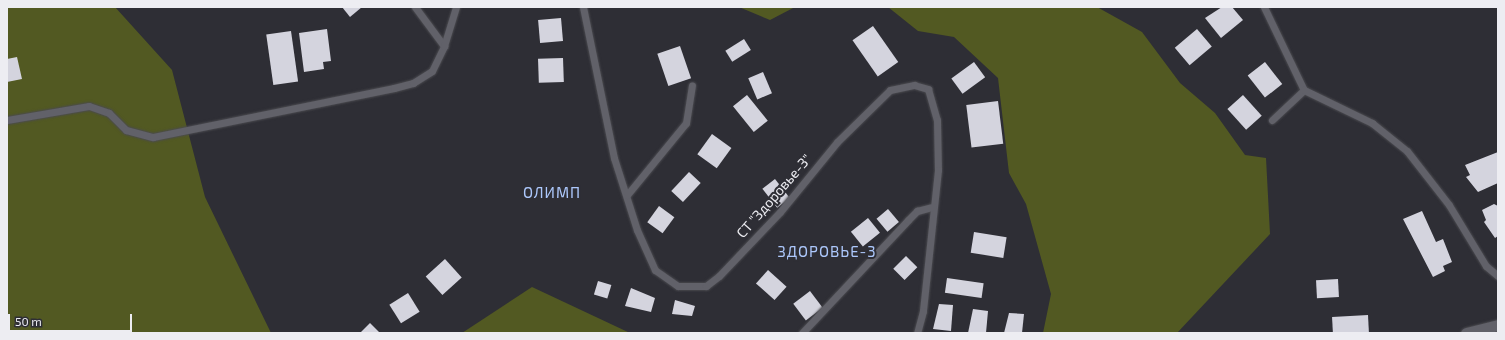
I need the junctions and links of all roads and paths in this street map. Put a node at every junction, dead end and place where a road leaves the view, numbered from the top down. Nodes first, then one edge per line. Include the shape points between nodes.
1 (415, 7) edge
2 (456, 7) edge
3 (582, 7) edge
4 (1264, 7) edge
5 (444, 46) junction
6 (692, 85) dead end
7 (1304, 90) junction
8 (7, 120) edge
9 (1272, 120) dead end
10 (626, 195) junction
11 (932, 207) junction
12 (1498, 276) edge
13 (1498, 325) edge
14 (802, 333) edge
15 (917, 333) edge
16 (1466, 333) edge

1 - 5 lane
2 - 5 lane
3 - 10 lane, СТ "Здоровье-3" via 614,158
4 - 7 lane
5 - 8 lane via 432,71 413,83 153,137 126,130 109,113 89,106
6 - 10 lane via 686,124
7 - 9 lane
7 - 12 lane via 1372,123 1407,151 1449,205 1486,266
10 - 11 lane, СТ "Здоровье-3" via 637,230 655,270 678,286 706,286 780,212 837,142 890,90 914,85 928,89 937,120 938,170
11 - 14 lane via 917,211 902,225
11 - 15 lane, СТ "Здоровье-3" via 923,311
13 - 16 street

